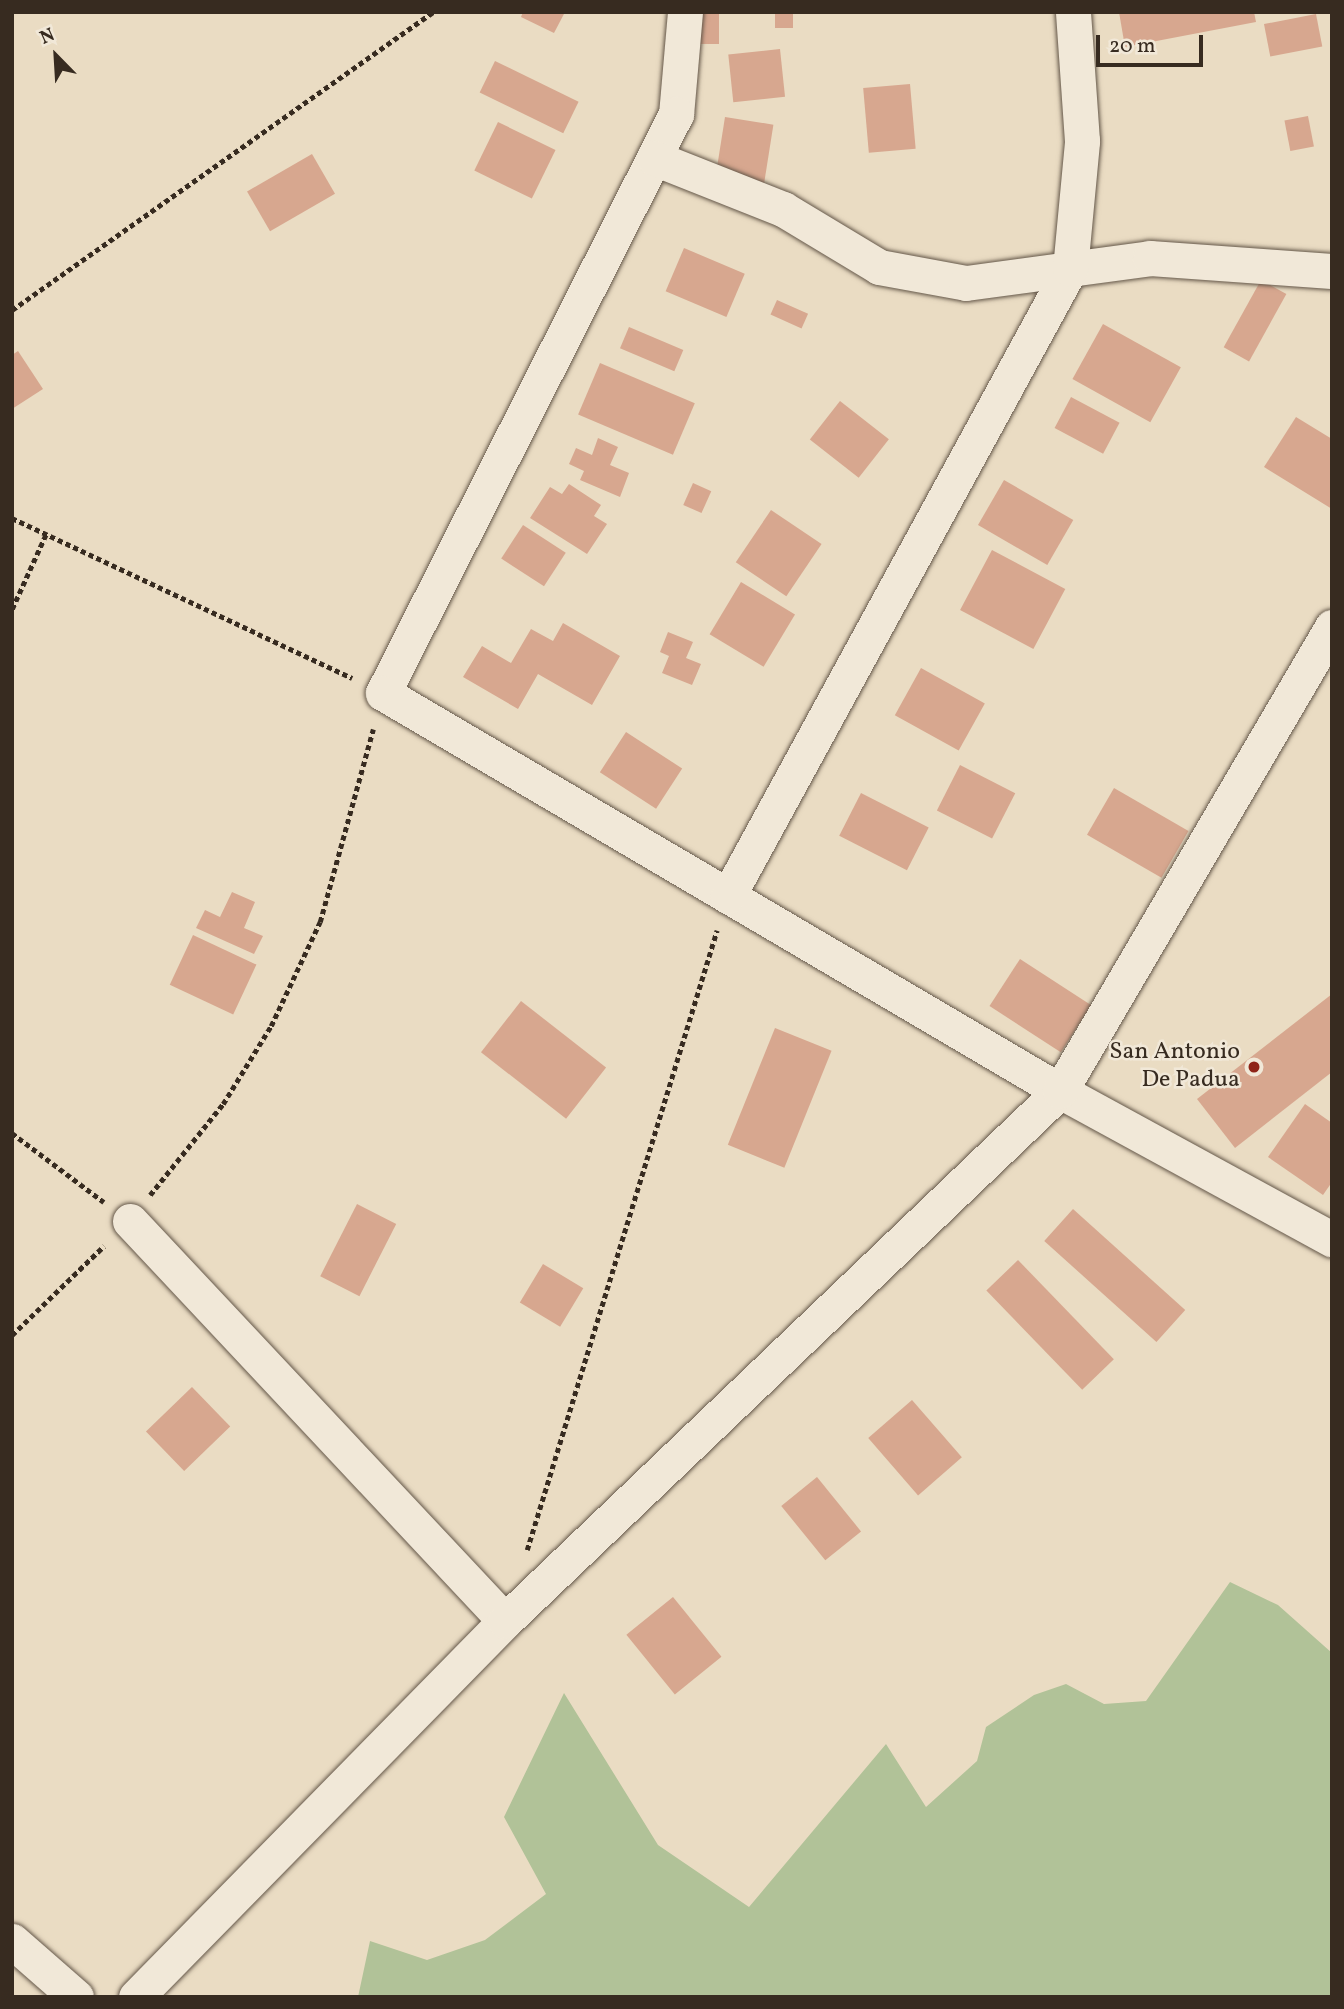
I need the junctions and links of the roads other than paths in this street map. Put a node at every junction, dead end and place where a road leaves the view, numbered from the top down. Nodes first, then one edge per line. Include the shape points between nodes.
1 (685, 12) edge
2 (1073, 12) edge
3 (654, 158) junction
4 (1070, 269) junction
5 (1332, 271) edge
6 (1332, 627) edge
7 (728, 896) junction
8 (1060, 1091) junction
9 (130, 1221) road end
10 (1332, 1239) edge
11 (505, 1622) junction
12 (12, 1941) edge
13 (76, 1997) edge
14 (136, 1997) edge

1 - 3 street via 676,114
2 - 4 street via 1082,141
3 - 4 street via 783,209 880,267 965,283
3 - 7 street via 383,693
4 - 5 street via 1150,258
4 - 7 street
6 - 8 street
7 - 8 street
8 - 10 street
8 - 11 street
9 - 11 street
11 - 14 street
12 - 13 street

